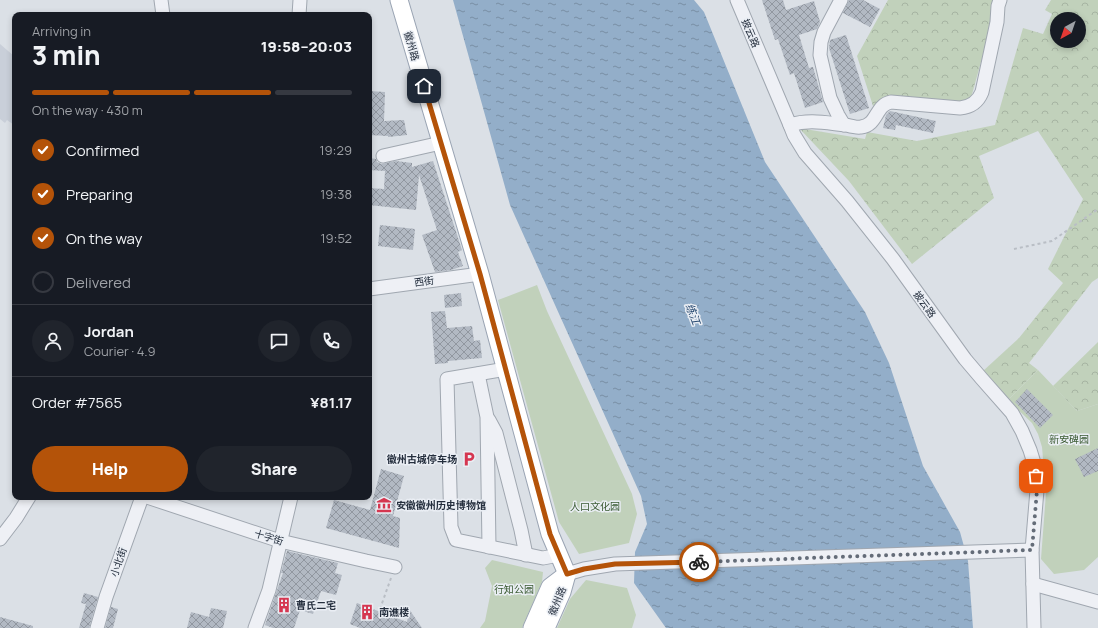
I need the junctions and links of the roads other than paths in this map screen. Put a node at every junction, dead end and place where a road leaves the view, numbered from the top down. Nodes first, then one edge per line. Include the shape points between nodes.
1 (161, 0) edge
2 (300, 0) edge
3 (399, 0) edge
4 (737, 0) edge
5 (841, 0) edge
6 (1000, 0) edge
7 (163, 12) edge
8 (299, 12) edge
9 (790, 125) junction
10 (844, 125) junction
11 (441, 143) junction
12 (383, 156) dead end
13 (480, 274) junction
14 (372, 289) edge
15 (506, 369) junction
16 (478, 374) junction
17 (487, 417) junction
18 (27, 500) edge
19 (141, 500) edge
20 (156, 500) edge
21 (290, 500) edge
22 (0, 539) edge
23 (280, 541) junction
24 (489, 547) junction
25 (1032, 550) junction
26 (526, 555) junction
27 (559, 555) junction
28 (395, 567) road end
29 (567, 574) junction
30 (1033, 584) junction
31 (1098, 602) edge
32 (97, 628) edge
33 (256, 628) edge
34 (532, 628) edge
35 (546, 628) edge
36 (1034, 628) edge

1 - 7 street
2 - 8 street
3 - 11 main road, 徽州路
4 - 9 street, 披云路
5 - 10 street via 822,37 820,55 830,98
6 - 10 street via 982,92 974,104 960,108 891,102 881,107 875,118 860,128
9 - 10 street via 812,121
9 - 25 street, 披云路 via 805,153 893,259 965,359 1018,422 1030,450 1036,476
11 - 12 street
11 - 13 main road, 徽州路
13 - 14 street, 西街
13 - 15 main road, 徽州路
15 - 16 street
15 - 27 main road, 徽州路 via 550,534
16 - 17 street
16 - 24 street via 447,379 451,527 456,540
17 - 24 street
17 - 26 street via 496,433
18 - 22 street
19 - 32 street, 小北街
20 - 23 street, 十字街
21 - 23 street
23 - 28 street, 十字街
23 - 33 street via 269,590
24 - 26 street
25 - 29 street via 615,564
25 - 30 street, 披云路
26 - 27 street via 543,558
27 - 29 main road, 徽州路
29 - 34 main road, 徽州路 via 550,587
29 - 35 main road, 徽州路
30 - 31 street
30 - 36 street, 披云路

